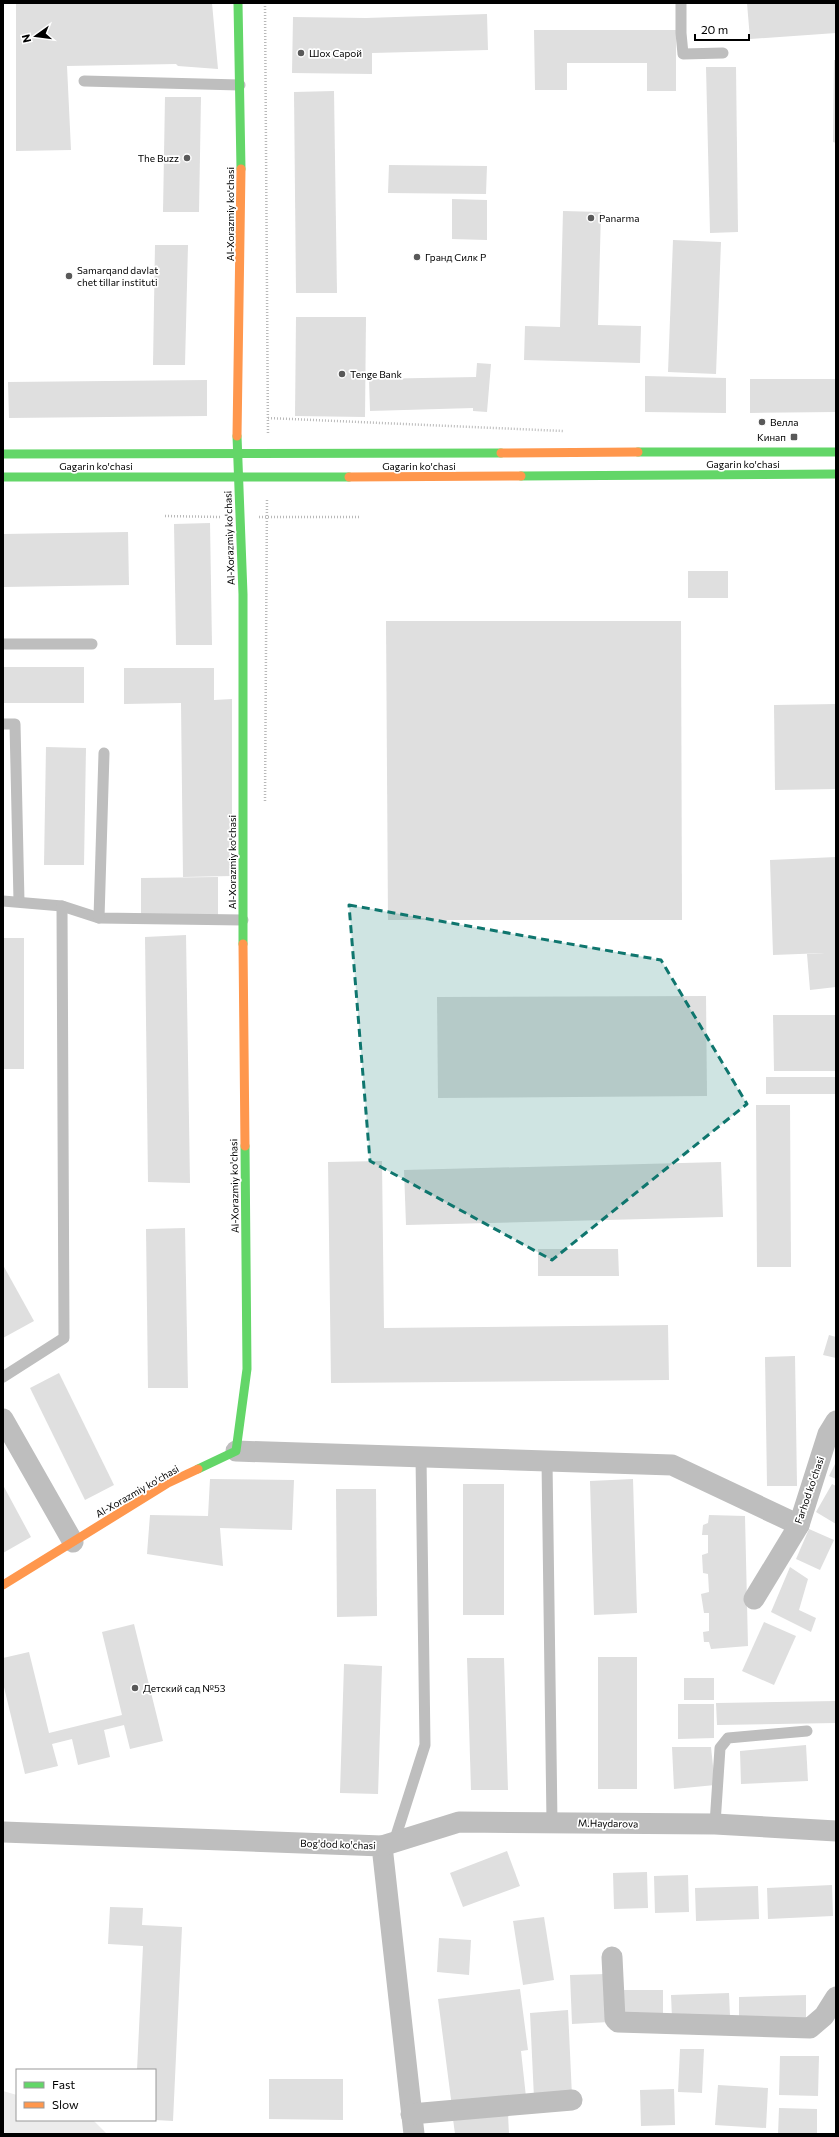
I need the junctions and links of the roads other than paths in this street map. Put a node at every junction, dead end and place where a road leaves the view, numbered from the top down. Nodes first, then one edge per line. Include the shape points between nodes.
1 (238, 3) edge
2 (681, 3) edge
3 (724, 54) dead end
4 (84, 81) dead end
5 (240, 85) junction
6 (237, 452) junction
7 (836, 452) edge
8 (3, 454) edge
9 (836, 474) edge
10 (3, 477) edge
11 (238, 478) junction
12 (3, 644) edge
13 (92, 644) dead end
14 (3, 724) edge
15 (104, 753) dead end
16 (3, 902) edge
17 (18, 902) junction
18 (62, 906) junction
19 (99, 918) junction
20 (243, 920) junction
21 (3, 1377) edge
22 (3, 1419) edge
23 (836, 1421) edge
24 (236, 1451) junction
25 (421, 1457) junction
26 (547, 1461) junction
27 (799, 1525) junction
28 (73, 1542) junction
29 (3, 1585) edge
30 (754, 1599) dead end
31 (807, 1731) dead end
32 (552, 1822) junction
33 (715, 1824) junction
34 (836, 1831) edge
35 (3, 1832) edge
36 (388, 1844) junction
37 (612, 1957) dead end
38 (836, 1997) edge
39 (572, 2100) dead end
40 (413, 2124) edge

1 - 5 street, Al-Xorazmiy ko'chasi
2 - 3 lane via 683,54
4 - 5 lane
5 - 6 street, Al-Xorazmiy ko'chasi via 242,201
6 - 7 street, Gagarin ko'chasi
6 - 8 street, Gagarin ko'chasi
6 - 11 street, Al-Xorazmiy ko'chasi
9 - 11 street, Gagarin ko'chasi
10 - 11 street, Gagarin ko'chasi
11 - 20 street, Al-Xorazmiy ko'chasi via 243,594
12 - 13 lane
14 - 17 lane via 15,724
15 - 19 lane
16 - 17 lane
17 - 18 lane
18 - 19 lane
18 - 21 lane via 64,1338
19 - 20 lane
20 - 24 street, Al-Xorazmiy ko'chasi via 247,1369
22 - 28 street
23 - 27 street, Farhod ko'chasi via 828,1434
24 - 25 street
24 - 28 street, Al-Xorazmiy ko'chasi via 168,1483
25 - 26 street
25 - 36 lane via 425,1745
26 - 27 street via 672,1465
26 - 32 lane
27 - 30 street, Farhod ko'chasi
28 - 29 street, Al-Xorazmiy ko'chasi
31 - 33 lane via 728,1738 720,1748
32 - 33 street, M.Haydarova
32 - 36 street, M.Haydarova via 459,1822
33 - 34 street, M.Haydarova
35 - 36 street, Bog'dod ko'chasi
36 - 40 street, Bog'dod ko'chasi
37 - 38 street via 615,2018 618,2022 810,2028 824,2016
39 - 40 street

